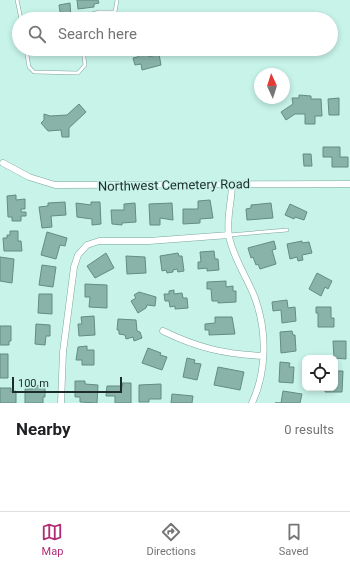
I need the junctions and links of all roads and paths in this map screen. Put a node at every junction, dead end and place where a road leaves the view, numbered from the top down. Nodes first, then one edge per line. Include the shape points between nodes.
1 (17, 0) edge
2 (117, 0) edge
3 (19, 12) edge
4 (100, 12) edge
5 (115, 12) joint
6 (27, 56) edge
7 (84, 56) edge
8 (1, 163) edge
9 (232, 184) junction
10 (350, 184) edge
11 (287, 230) dead end
12 (229, 235) junction
13 (163, 331) dead end
14 (263, 356) junction
15 (61, 403) edge
16 (252, 403) edge

1 - 3 lane
2 - 5 lane
4 - 5 lane
6 - 7 lane via 29,67 34,72 78,73 85,65
8 - 9 street, Northwest Cemetery Road via 29,177 56,185
9 - 10 street, Northwest Cemetery Road
9 - 12 street
11 - 12 lane
12 - 14 street via 235,256 255,298 263,336
12 - 15 street via 149,241 98,241 87,245 78,255 74,267 63,352
13 - 14 street via 206,348 230,354
14 - 16 street via 261,377

